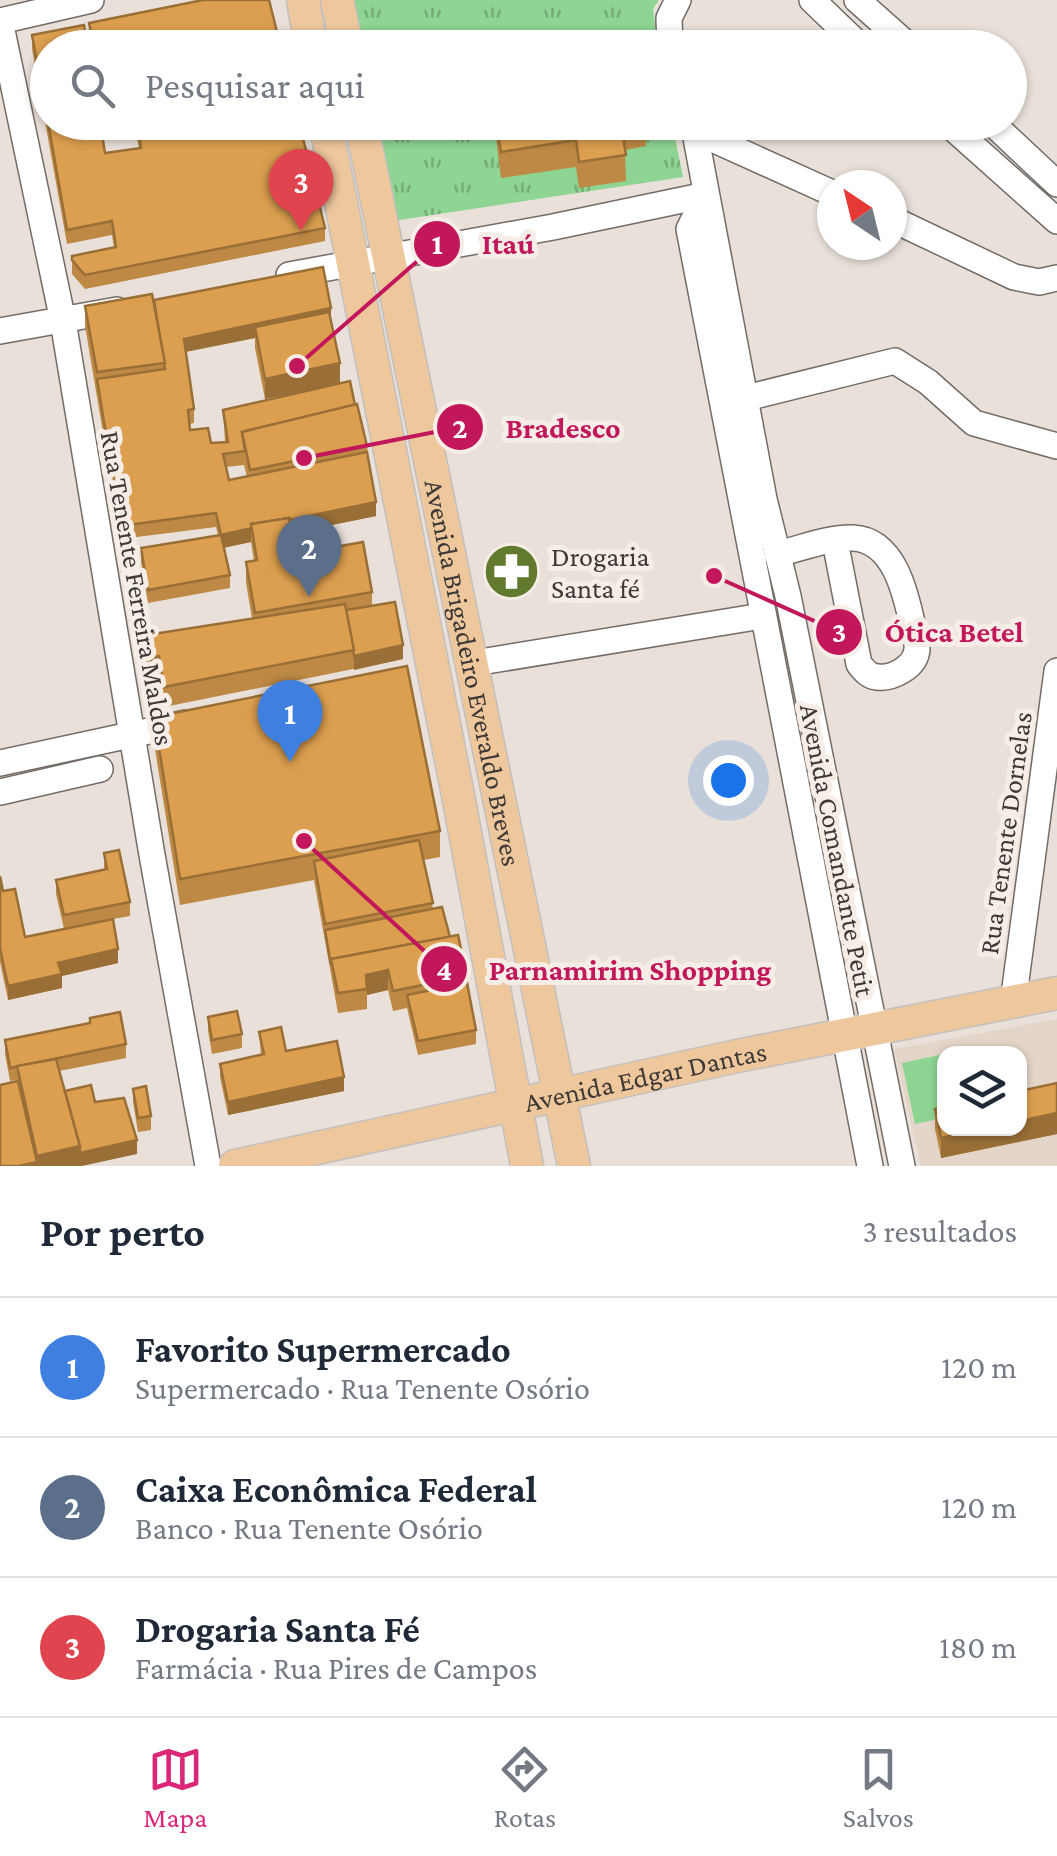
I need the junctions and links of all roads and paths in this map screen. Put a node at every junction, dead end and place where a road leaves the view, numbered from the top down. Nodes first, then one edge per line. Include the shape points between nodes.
1 (91, 0) edge
2 (302, 0) edge
3 (337, 0) edge
4 (678, 0) edge
5 (812, 0) edge
6 (857, 0) edge
7 (0, 21) edge
8 (308, 30) edge
9 (343, 30) edge
10 (669, 30) edge
11 (843, 30) edge
12 (891, 30) edge
13 (329, 140) edge
14 (366, 140) edge
15 (697, 140) edge
16 (722, 140) edge
17 (966, 140) edge
18 (1010, 140) edge
19 (1057, 184) edge
20 (817, 186) edge
21 (706, 195) junction
22 (1057, 222) edge
23 (907, 226) edge
24 (390, 256) junction
25 (353, 264) junction
26 (1057, 278) edge
27 (258, 281) edge
28 (142, 304) edge
29 (63, 321) junction
30 (0, 331) edge
31 (746, 398) junction
32 (1057, 446) edge
33 (754, 502) junction
34 (835, 541) junction
35 (778, 554) junction
36 (762, 616) junction
37 (474, 663) junction
38 (1057, 672) edge
39 (208, 718) edge
40 (132, 734) junction
41 (0, 762) edge
42 (100, 770) dead end
43 (0, 792) edge
44 (1057, 993) edge
45 (1012, 1003) junction
46 (858, 1032) junction
47 (560, 1096) junction
48 (514, 1106) junction
49 (208, 1166) edge
50 (235, 1166) edge
51 (527, 1166) edge
52 (574, 1166) edge
53 (870, 1166) edge
54 (902, 1166) edge

1 - 7 street
2 - 8 main road
3 - 9 main road
4 - 10 street
5 - 11 street
6 - 12 street
7 - 29 street, Rua Tenente Ferreira Maldos
13 - 25 main road, Avenida Brigadeiro Everaldo Breves
14 - 24 main road, Avenida Brigadeiro Everaldo Breves
15 - 21 street, Avenida Comandante Petit
16 - 20 street
17 - 22 street
18 - 19 street
21 - 24 street
21 - 31 street, Avenida Comandante Petit
21 - 33 street, Avenida Comandante Petit via 689,230
23 - 26 street via 1014,277
24 - 25 street
24 - 37 main road, Avenida Brigadeiro Everaldo Breves
25 - 27 street
25 - 48 main road, Avenida Brigadeiro Everaldo Breves via 424,673
28 - 29 street
29 - 30 street
29 - 40 street, Rua Tenente Ferreira Maldos
31 - 32 street via 896,360 974,423
31 - 33 street, Avenida Comandante Petit
33 - 35 street, Avenida Comandante Petit
33 - 36 street, Avenida Comandante Petit
34 - 34 street via 867,541 904,583 918,651 900,672 878,678 859,664
34 - 35 street
35 - 46 street, Avenida Comandante Petit
36 - 37 street
36 - 46 street, Avenida Comandante Petit
37 - 47 main road, Avenida Brigadeiro Everaldo Breves
38 - 45 street, Rua Tenente Dornelas
39 - 40 street
40 - 41 street
40 - 49 street, Rua Tenente Ferreira Maldos
42 - 43 street
44 - 45 main road, Avenida Edgar Dantas
45 - 46 main road, Avenida Edgar Dantas
46 - 47 main road, Avenida Edgar Dantas
46 - 53 street, Avenida Comandante Petit
46 - 54 street, Avenida Comandante Petit
47 - 48 main road, Avenida Edgar Dantas
47 - 52 main road, Avenida Brigadeiro Everaldo Breves
48 - 50 main road, Avenida Edgar Dantas
48 - 51 main road, Avenida Brigadeiro Everaldo Breves

